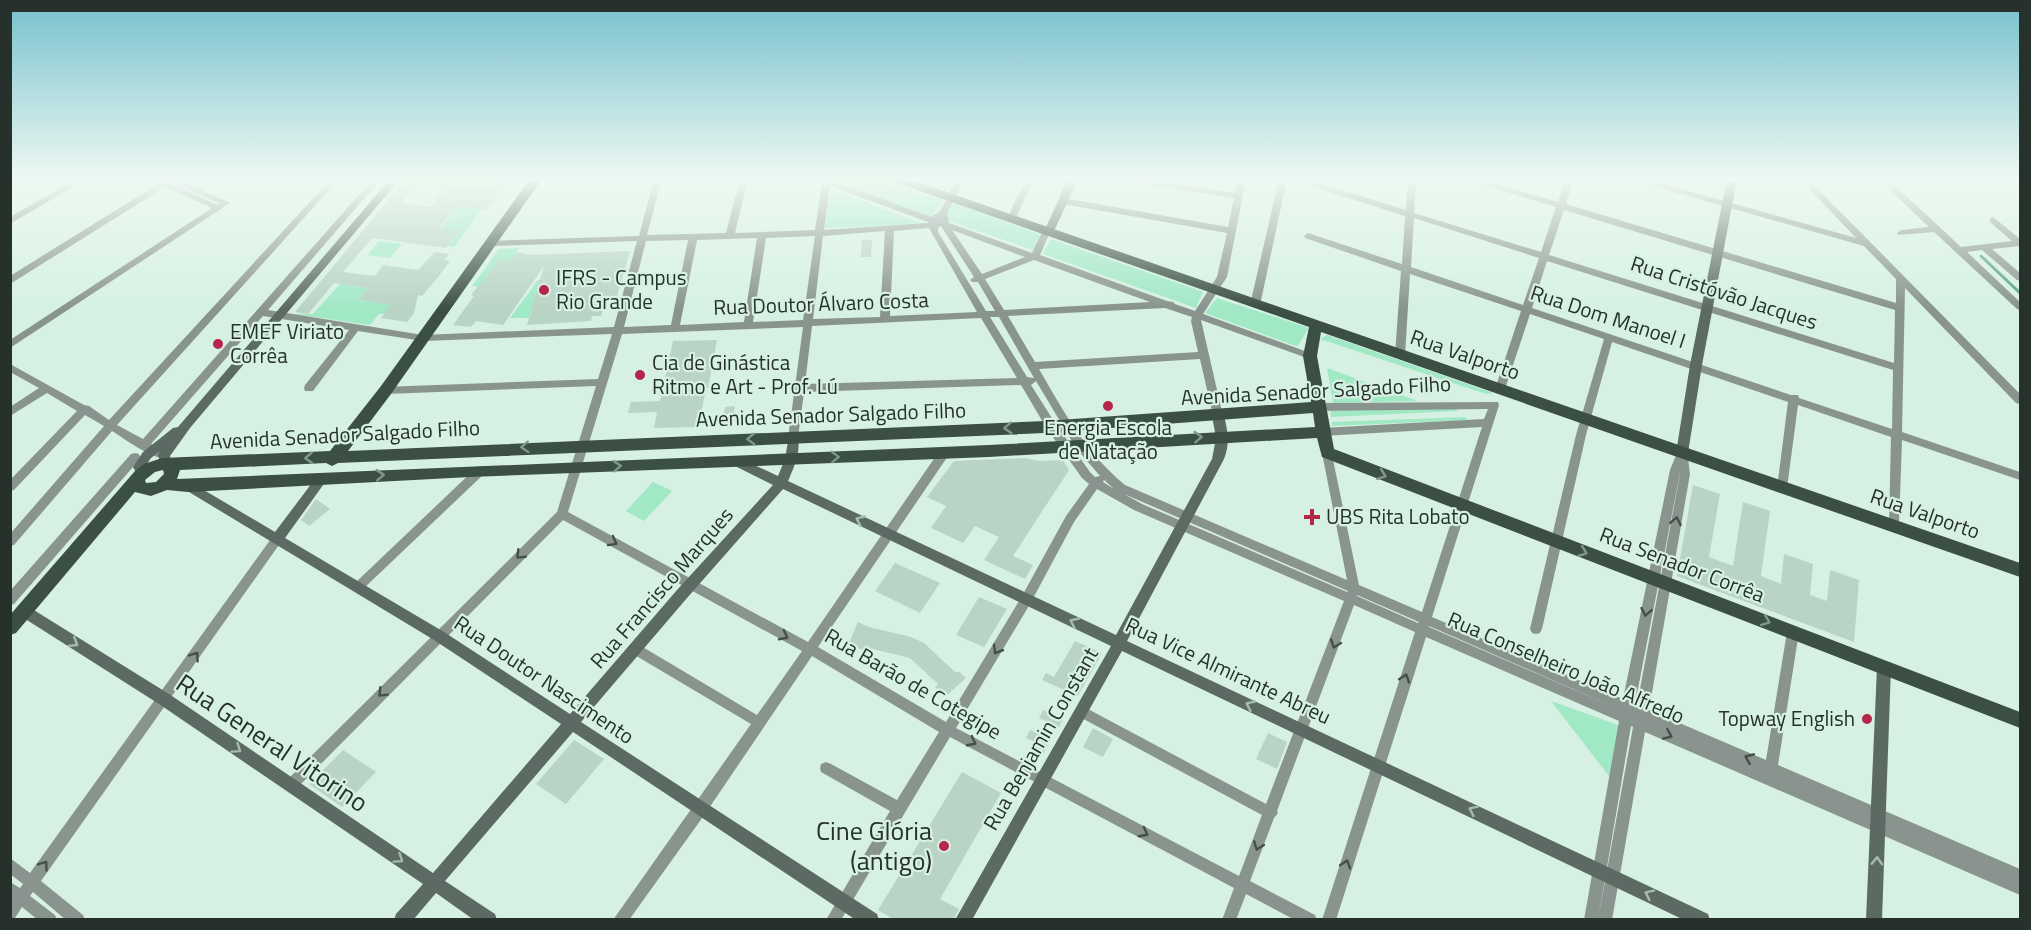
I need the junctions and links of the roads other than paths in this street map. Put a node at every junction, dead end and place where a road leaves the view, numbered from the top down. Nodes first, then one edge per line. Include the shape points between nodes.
1 (103, 222) edge
2 (197, 222) edge
3 (295, 222) edge
4 (337, 222) edge
5 (358, 222) edge
6 (506, 222) edge
7 (648, 222) edge
8 (733, 222) edge
9 (819, 222) edge
10 (1020, 222) edge
11 (1053, 222) edge
12 (1184, 222) edge
13 (1233, 222) edge
14 (1273, 222) edge
15 (1410, 222) edge
16 (1441, 222) edge
17 (1555, 222) edge
18 (1615, 222) edge
19 (1723, 222) edge
20 (1792, 222) edge
21 (1848, 222) edge
22 (1929, 222) edge
23 (1996, 222) edge
24 (932, 223) junction
25 (944, 224) junction
26 (334, 226) junction
27 (353, 228) junction
28 (890, 228) junction
29 (1936, 229) junction
30 (1232, 231) junction
31 (1046, 232) junction
32 (818, 233) junction
33 (1901, 233) dead end
34 (762, 234) junction
35 (730, 235) junction
36 (693, 236) junction
37 (1308, 236) dead end
38 (644, 239) junction
39 (492, 243) junction
40 (2020, 243) edge
41 (1869, 244) junction
42 (1984, 247) junction
43 (1962, 250) junction
44 (1717, 253) junction
45 (1544, 255) junction
46 (1035, 256) junction
47 (1407, 270) junction
48 (2019, 276) edge
49 (980, 278) junction
50 (1901, 278) junction
51 (10, 281) edge
52 (966, 283) junction
53 (1215, 291) junction
54 (1170, 304) junction
55 (1255, 305) junction
56 (1707, 307) junction
57 (2020, 307) edge
58 (1900, 308) junction
59 (1527, 309) junction
60 (259, 312) junction
61 (1002, 312) junction
62 (1197, 314) junction
63 (279, 315) junction
64 (984, 315) junction
65 (885, 320) junction
66 (808, 322) junction
67 (748, 324) junction
68 (1316, 325) junction
69 (356, 327) junction
70 (675, 328) junction
71 (618, 330) junction
72 (1609, 337) junction
73 (423, 338) junction
74 (10, 345) edge
75 (1203, 355) junction
76 (1400, 355) junction
77 (1310, 356) junction
78 (1696, 365) junction
79 (1033, 366) junction
80 (10, 367) edge
81 (1898, 368) junction
82 (1040, 380) junction
83 (603, 382) junction
84 (1026, 382) junction
85 (47, 388) junction
86 (309, 388) dead end
87 (799, 388) junction
88 (1500, 389) junction
89 (386, 390) junction
90 (1794, 398) junction
91 (2020, 400) edge
92 (1318, 407) junction
93 (85, 410) junction
94 (10, 412) edge
95 (1218, 416) junction
96 (1586, 419) junction
97 (1488, 423) junction
98 (111, 425) junction
99 (1067, 425) junction
100 (1051, 426) junction
101 (123, 431) junction
102 (1322, 432) junction
103 (1897, 433) junction
104 (1223, 435) junction
105 (793, 438) junction
106 (1073, 444) junction
107 (583, 445) junction
108 (944, 453) junction
109 (1327, 453) junction
110 (1682, 453) junction
111 (159, 456) junction
112 (334, 456) junction
113 (791, 459) junction
114 (735, 461) junction
115 (577, 468) junction
116 (481, 470) junction
117 (140, 472) junction
118 (2020, 476) edge
119 (322, 477) junction
120 (1100, 479) junction
121 (165, 484) junction
122 (782, 484) junction
123 (188, 486) junction
124 (10, 487) edge
125 (1782, 488) junction
126 (1460, 506) junction
127 (562, 514) junction
128 (1184, 522) junction
129 (1894, 525) junction
130 (889, 534) junction
131 (277, 538) junction
132 (10, 542) edge
133 (1556, 542) junction
134 (2020, 570) edge
135 (1659, 581) junction
136 (690, 585) junction
137 (358, 587) junction
138 (1353, 594) junction
139 (1027, 599) junction
140 (15, 604) edge
141 (1423, 624) junction
142 (10, 628) edge
143 (1536, 629) dead end
144 (1792, 632) junction
145 (439, 636) junction
146 (1642, 636) junction
147 (1655, 642) junction
148 (1119, 643) junction
149 (810, 649) junction
150 (637, 650) junction
151 (1637, 661) junction
152 (1650, 667) junction
153 (1884, 667) junction
154 (164, 699) junction
155 (1082, 712) junction
156 (1627, 712) junction
157 (1641, 718) junction
158 (2020, 720) edge
159 (758, 722) junction
160 (572, 724) junction
161 (948, 730) junction
162 (1303, 730) junction
163 (1378, 765) junction
164 (826, 768) dead end
165 (1771, 773) junction
166 (1044, 780) junction
167 (291, 785) junction
168 (1610, 806) junction
169 (898, 807) junction
170 (700, 809) junction
171 (1623, 812) junction
172 (1271, 813) junction
173 (1878, 821) junction
174 (10, 865) edge
175 (1987, 868) junction
176 (1605, 873) junction
177 (2020, 876) edge
178 (32, 883) junction
179 (435, 883) junction
180 (1243, 885) junction
181 (2020, 888) edge
182 (16, 893) edge
183 (843, 902) junction
184 (10, 913) edge
185 (1599, 916) edge
186 (50, 920) edge
187 (78, 920) edge
188 (402, 920) edge
189 (489, 920) edge
190 (620, 920) edge
191 (833, 920) edge
192 (871, 920) edge
193 (963, 920) edge
194 (1230, 920) edge
195 (1310, 920) edge
196 (1329, 920) edge
197 (1702, 920) edge
198 (1874, 920) edge

1 - 51 street
2 - 74 street
3 - 98 street
4 - 26 street
5 - 27 street
6 - 39 main road
7 - 38 street
8 - 35 street
9 - 32 street
10 - 31 main road, Rua Valporto
11 - 31 street
12 - 30 street
13 - 30 street
14 - 55 street
15 - 47 street
16 - 45 street, Rua Cristóvão Jacques
17 - 45 street
18 - 44 street
19 - 44 street
20 - 41 street
21 - 41 street
22 - 29 street
23 - 40 street
24 - 25 street
24 - 28 street
24 - 52 street
25 - 46 street
25 - 49 street
26 - 27 street
26 - 60 street
27 - 63 street
28 - 32 street
28 - 65 street
29 - 33 street
29 - 43 street
30 - 53 street
31 - 46 street
31 - 53 main road, Rua Valporto
32 - 34 street
32 - 66 street
34 - 35 street
34 - 67 street
35 - 36 street
36 - 38 street
36 - 70 street
37 - 47 street, Rua Dom Manoel I
38 - 39 street
38 - 71 street
39 - 73 main road
40 - 42 street
41 - 50 street
42 - 43 street
42 - 48 street
43 - 57 street
44 - 56 street
44 - 58 street
45 - 56 street, Rua Cristóvão Jacques
45 - 59 street
46 - 49 street
46 - 54 street
47 - 59 street, Rua Dom Manoel I
47 - 76 street
49 - 52 street
49 - 61 street
50 - 58 street
50 - 91 street
52 - 64 street
53 - 55 main road, Rua Valporto
53 - 62 street
54 - 61 street, Rua Doutor Álvaro Costa
54 - 62 street
55 - 68 main road, Rua Valporto
56 - 78 street
56 - 81 street, Rua Cristóvão Jacques
58 - 81 street
59 - 72 street, Rua Dom Manoel I
59 - 88 street
60 - 63 street, Rua Doutor Álvaro Costa
60 - 111 street
61 - 64 street, Rua Doutor Álvaro Costa
61 - 79 street
62 - 75 street
62 - 77 street
63 - 69 street, Rua Doutor Álvaro Costa
63 - 111 street
64 - 65 street, Rua Doutor Álvaro Costa
64 - 84 street
65 - 66 street, Rua Doutor Álvaro Costa
66 - 67 street, Rua Doutor Álvaro Costa
66 - 87 street
67 - 70 street, Rua Doutor Álvaro Costa
68 - 76 main road, Rua Valporto
68 - 77 main road
69 - 73 street, Rua Doutor Álvaro Costa
69 - 86 street
70 - 71 street, Rua Doutor Álvaro Costa
71 - 73 street, Rua Doutor Álvaro Costa
71 - 83 street
72 - 78 street, Rua Dom Manoel I
72 - 96 street
73 - 89 main road
75 - 79 street
75 - 95 street
76 - 88 main road, Rua Valporto
77 - 92 main road
78 - 90 street, Rua Dom Manoel I
78 - 110 street
79 - 82 street
80 - 85 street
81 - 103 street
82 - 84 street
82 - 99 street
83 - 89 street
83 - 107 street
84 - 87 street
84 - 100 street
85 - 93 street
85 - 94 street
87 - 105 street
88 - 96 main road, Rua Valporto
89 - 112 main road
90 - 103 street, Rua Dom Manoel I
90 - 125 street
92 - 95 main road, Avenida Senador Salgado Filho
92 - 97 street, Avenida Senador Salgado Filho via 1494,405
92 - 102 main road
93 - 98 street
93 - 124 street
95 - 99 main road, Avenida Senador Salgado Filho
95 - 104 street, Rua Benjamin Constant
96 - 110 main road, Rua Valporto
96 - 133 street
97 - 102 street, Avenida Senador Salgado Filho
97 - 126 street
98 - 101 street
98 - 132 street
99 - 100 main road, Avenida Senador Salgado Filho
99 - 106 street
100 -> 105 main road, Avenida Senador Salgado Filho
100 - 106 street
101 - 111 street
101 - 117 street via 135,450
102 - 104 main road, Avenida Senador Salgado Filho
102 - 109 main road
103 - 118 street, Rua Dom Manoel I
103 - 129 street
106 -> 104 main road, Avenida Senador Salgado Filho
104 - 128 street, Rua Benjamin Constant via 1223,449
105 -> 107 main road, Avenida Senador Salgado Filho
105 - 113 street, Rua Francisco Marques
106 - 108 main road, Avenida Senador Salgado Filho
106 - 120 street
107 -> 112 main road, Avenida Senador Salgado Filho
107 - 115 street
113 -> 108 main road, Avenida Senador Salgado Filho
108 - 130 street
109 -> 126 main road, Rua Senador Corrêa
109 - 138 street
110 - 125 main road, Rua Valporto
110 - 135 street via 1685,474
112 -> 111 main road, Avenida Senador Salgado Filho via 210,463
111 - 117 main road via 155,465
111 - 121 main road via 173,473
112 - 119 main road
113 - 114 main road, Avenida Senador Salgado Filho
113 - 122 street, Rua Francisco Marques
115 -> 114 main road, Avenida Senador Salgado Filho
114 - 122 street, Rua Vice Almirante Abreu
115 - 116 main road, Avenida Senador Salgado Filho
115 - 127 street
119 -> 116 main road, Avenida Senador Salgado Filho
116 - 137 street
117 - 121 main road
117 - 140 street
117 - 140 main road via 112,511
119 - 123 main road, Avenida Senador Salgado Filho
119 - 131 street
120 - 128 street, Rua Conselheiro João Alfredo
120 - 139 street
121 - 123 main road, Avenida Senador Salgado Filho
130 -> 122 street, Rua Vice Almirante Abreu
122 - 136 street, Rua Francisco Marques
123 - 131 street, Rua Doutor Nascimento
125 - 129 main road, Rua Valporto
126 - 133 main road, Rua Senador Corrêa
126 - 141 street
127 -> 136 street, Rua Barão de Cotegipe
127 -> 145 street
128 - 138 street, Rua Conselheiro João Alfredo
128 - 148 street, Rua Benjamin Constant
129 - 134 main road, Rua Valporto
130 - 139 street, Rua Vice Almirante Abreu
130 - 149 street
131 - 137 street, Rua Doutor Nascimento
154 -> 131 street
133 -> 135 main road, Rua Senador Corrêa
133 - 143 street
135 -> 144 main road, Rua Senador Corrêa
135 -> 146 street
135 - 147 street
136 -> 149 street, Rua Barão de Cotegipe
136 - 150 street, Rua Francisco Marques
137 - 145 street, Rua Doutor Nascimento
138 - 141 street, Rua Conselheiro João Alfredo
138 -> 162 street
148 -> 139 street, Rua Vice Almirante Abreu
139 -> 161 street
140 - 142 main road
140 -> 154 street, Rua General Vitorino
141 - 156 street, Rua Conselheiro João Alfredo
163 -> 141 street
144 - 153 main road, Rua Senador Corrêa
144 - 165 street
145 - 160 street, Rua Doutor Nascimento
145 -> 167 street
146 - 147 street
146 - 151 street
147 - 152 street
148 - 155 street, Rua Benjamin Constant
162 -> 148 street, Rua Vice Almirante Abreu
149 - 159 street
149 - 161 street, Rua Barão de Cotegipe
150 - 159 street
150 - 160 street, Rua Francisco Marques
151 - 152 street
151 - 156 street
152 - 157 street
153 - 158 main road, Rua Senador Corrêa
153 - 173 street
154 -> 167 street, Rua General Vitorino
178 -> 154 street
155 - 166 street, Rua Benjamin Constant
155 - 172 street
156 - 157 street, Rua Conselheiro João Alfredo
156 - 168 street
157 - 165 street, Rua Conselheiro João Alfredo
157 - 171 street
159 - 170 street
160 - 170 street, Rua Doutor Nascimento
160 - 179 street, Rua Francisco Marques
161 -> 166 street, Rua Barão de Cotegipe
161 - 169 street
162 - 163 street, Rua Vice Almirante Abreu
162 - 172 street
176 -> 163 street, Rua Vice Almirante Abreu
196 -> 163 street
164 - 169 street
165 - 173 street, Rua Conselheiro João Alfredo
166 -> 180 street, Rua Barão de Cotegipe
166 - 193 street, Rua Benjamin Constant
167 -> 179 street, Rua General Vitorino
168 - 171 street
168 - 176 street
169 - 183 street
170 - 183 street, Rua Doutor Nascimento
170 - 190 street
171 - 176 street
172 -> 180 street
173 - 175 street, Rua Conselheiro João Alfredo
198 -> 173 street
174 - 178 street
175 - 177 street, Rua Conselheiro João Alfredo
175 - 181 street, Rua Conselheiro João Alfredo
176 - 185 street
197 -> 176 street, Rua Vice Almirante Abreu
178 - 182 street
178 - 187 street
179 - 188 street, Rua Francisco Marques
179 - 189 street, Rua General Vitorino
180 - 194 street
180 - 195 street, Rua Barão de Cotegipe
182 - 184 street
182 - 186 street
183 - 191 street
183 - 192 street, Rua Doutor Nascimento

